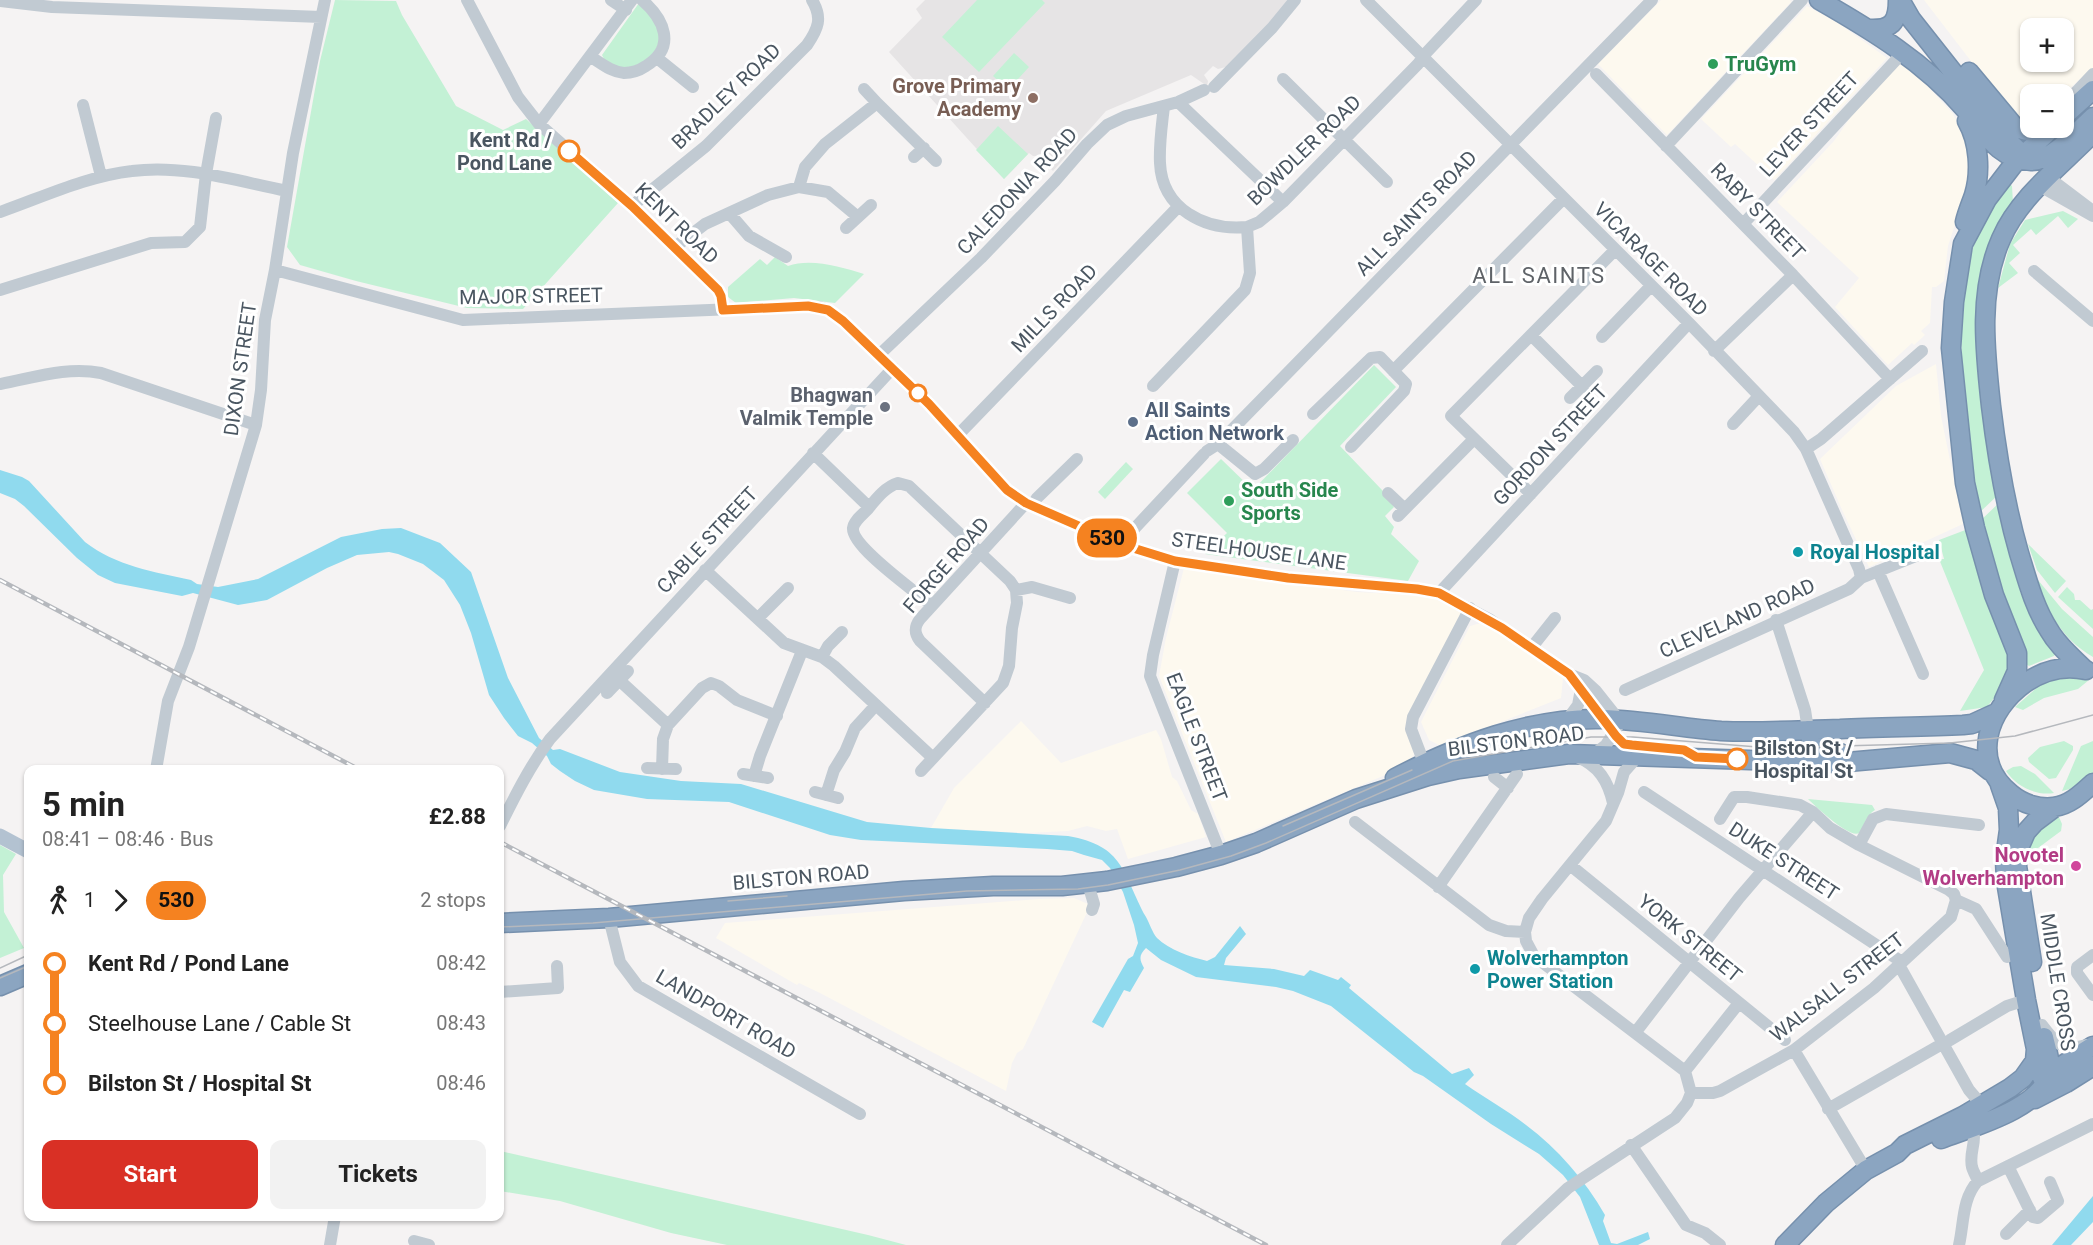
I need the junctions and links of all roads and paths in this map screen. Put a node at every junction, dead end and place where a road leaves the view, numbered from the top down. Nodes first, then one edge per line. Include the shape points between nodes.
1 (325, 0) edge
2 (467, 0) edge
3 (611, 0) edge
4 (642, 0) edge
5 (812, 0) edge
6 (1295, 0) edge
7 (1366, 0) edge
8 (1476, 0) edge
9 (1652, 0) edge
10 (1802, 0) edge
11 (1819, 0) edge
12 (1900, 0) edge
13 (0, 1) edge
14 (52, 3) edge
15 (629, 5) edge
16 (321, 16) junction
17 (1869, 29) junction
18 (1901, 51) junction
19 (591, 57) junction
20 (1422, 57) junction
21 (657, 58) junction
22 (1596, 74) dead end
23 (2093, 75) edge
24 (1283, 79) dead end
25 (693, 87) dead end
26 (864, 89) dead end
27 (2093, 90) edge
28 (1949, 93) junction
29 (2074, 95) edge
30 (1178, 102) junction
31 (877, 103) junction
32 (83, 105) dead end
33 (1164, 106) junction
34 (2074, 107) edge
35 (2093, 117) edge
36 (216, 118) dead end
37 (538, 124) junction
38 (2020, 129) edge
39 (2093, 133) edge
40 (2046, 138) edge
41 (1344, 139) junction
42 (1998, 140) junction
43 (1510, 145) junction
44 (1666, 146) junction
45 (924, 148) junction
46 (914, 157) dead end
47 (936, 161) dead end
48 (2029, 169) junction
49 (206, 174) junction
50 (101, 176) junction
51 (1387, 182) dead end
52 (799, 187) junction
53 (287, 191) junction
54 (1564, 198) junction
55 (1282, 202) junction
56 (871, 205) dead end
57 (632, 206) junction
58 (1178, 207) junction
59 (0, 212) edge
60 (730, 214) junction
61 (2093, 214) edge
62 (858, 217) junction
63 (1744, 223) junction
64 (1247, 227) junction
65 (846, 228) dead end
66 (1963, 244) junction
67 (675, 247) junction
68 (774, 249) junction
69 (1615, 250) junction
70 (786, 258) dead end
71 (764, 260) dead end
72 (275, 270) junction
73 (1793, 274) junction
74 (2036, 278) dead end
75 (1651, 286) junction
76 (0, 290) edge
77 (723, 310) junction
78 (2093, 321) edge
79 (1689, 323) junction
80 (1532, 336) junction
81 (1602, 336) dead end
82 (1714, 351) junction
83 (1922, 351) dead end
84 (879, 355) junction
85 (893, 368) junction
86 (1393, 371) junction
87 (1597, 371) dead end
88 (1890, 379) junction
89 (0, 384) edge
90 (1152, 386) dead end
91 (1583, 387) junction
92 (1759, 396) junction
93 (1570, 398) dead end
94 (1313, 414) dead end
95 (1733, 424) dead end
96 (256, 425) junction
97 (958, 435) junction
98 (1474, 438) junction
99 (1293, 440) dead end
100 (1351, 447) dead end
101 (1806, 449) junction
102 (1210, 450) junction
103 (813, 453) junction
104 (1077, 459) dead end
105 (1388, 493) dead end
106 (1531, 494) junction
107 (1029, 504) junction
108 (869, 507) junction
109 (1120, 544) junction
110 (981, 553) junction
111 (1929, 554) dead end
112 (1175, 561) junction
113 (705, 570) junction
114 (1878, 571) junction
115 (1861, 578) junction
116 (788, 588) dead end
117 (1016, 590) junction
118 (1439, 593) junction
119 (1070, 598) dead end
120 (932, 606) junction
121 (1470, 608) junction
122 (758, 618) junction
123 (1555, 618) dead end
124 (1776, 620) junction
125 (842, 632) dead end
126 (1532, 647) junction
127 (802, 651) junction
128 (822, 657) junction
129 (2089, 671) edge
130 (1569, 674) junction
131 (1923, 674) dead end
132 (1581, 689) junction
133 (1625, 690) dead end
134 (607, 693) dead end
135 (985, 703) junction
136 (876, 705) junction
137 (2000, 707) junction
138 (777, 716) junction
139 (1567, 720) junction
140 (1612, 724) junction
141 (668, 725) junction
142 (1816, 730) junction
143 (1938, 752) junction
144 (1569, 754) junction
145 (1594, 754) junction
146 (1639, 755) junction
147 (1696, 757) junction
148 (933, 758) junction
149 (1424, 763) junction
150 (157, 765) edge
151 (647, 768) dead end
152 (663, 768) junction
153 (676, 769) dead end
154 (921, 771) dead end
155 (1517, 774) dead end
156 (1494, 777) dead end
157 (768, 778) dead end
158 (1995, 778) junction
159 (2093, 783) edge
160 (1508, 788) junction
161 (1644, 792) dead end
162 (826, 795) dead end
163 (1356, 799) junction
164 (2075, 799) junction
165 (1613, 803) junction
166 (2093, 805) edge
167 (2055, 807) junction
168 (1813, 812) junction
169 (504, 818) edge
170 (1720, 819) dead end
171 (1355, 822) dead end
172 (1979, 825) dead end
173 (0, 836) edge
174 (1859, 845) junction
175 (24, 849) edge
176 (1221, 855) junction
177 (1570, 865) junction
178 (1763, 870) junction
179 (1088, 884) junction
180 (1438, 886) junction
181 (1956, 900) junction
182 (1092, 910) dead end
183 (609, 918) junction
184 (504, 923) edge
185 (1525, 932) junction
186 (2093, 955) edge
187 (2007, 957) dead end
188 (1689, 962) junction
189 (1901, 964) junction
190 (24, 965) edge
191 (557, 966) dead end
192 (0, 974) edge
193 (24, 976) edge
194 (0, 986) edge
195 (504, 992) edge
196 (2093, 995) edge
197 (2026, 1000) junction
198 (1739, 1003) junction
199 (2042, 1025) junction
200 (1635, 1033) junction
201 (1946, 1042) junction
202 (1789, 1045) junction
203 (2093, 1045) edge
204 (2093, 1057) edge
205 (2035, 1061) junction
206 (2093, 1066) edge
207 (1684, 1071) junction
208 (2049, 1073) junction
209 (1691, 1093) junction
210 (2024, 1105) junction
211 (1828, 1109) junction
212 (860, 1114) dead end
213 (1972, 1115) junction
214 (2093, 1124) edge
215 (1631, 1146) junction
216 (2008, 1166) junction
217 (1866, 1170) junction
218 (1978, 1181) junction
219 (2050, 1182) dead end
220 (2030, 1210) junction
221 (334, 1221) edge
222 (2006, 1234) dead end
223 (414, 1241) dead end
224 (330, 1245) edge
225 (429, 1245) edge
226 (1507, 1245) edge
227 (1720, 1245) edge
228 (1785, 1245) edge
229 (1959, 1245) edge

1 - 16 street, DIXON STREET
2 - 37 street, KENT ROAD via 518,97
3 - 15 street
4 - 21 street via 658,14 664,29
5 - 57 street, BRADLEY ROAD via 819,24 807,45 706,146
6 - 30 street, CALEDONIA ROAD via 1272,28 1209,88
7 - 20 street, VICARAGE ROAD
8 - 20 street, BOWDLER ROAD
9 - 43 street, ALL SAINTS ROAD
10 - 44 street
11 - 17 highway
12 - 17 highway via 1891,24 1883,30
12 - 38 highway via 1919,13
12 - 42 highway
13 - 14 street
14 - 16 street
15 - 19 street
16 - 53 street, DIXON STREET
17 - 18 highway
18 - 28 highway
18 - 63 street, LEVER STREET
19 - 21 street via 624,73 641,69
19 - 37 street
20 - 41 street, BOWDLER ROAD
20 - 43 street, VICARAGE ROAD
21 - 25 street
22 - 44 street, RABY STREET
23 - 29 street
24 - 41 street
26 - 31 street
27 - 34 highway
28 - 42 highway
28 - 66 highway, MIDDLE CROSS via 1970,126 1977,156 1975,193
30 - 33 street, CALEDONIA ROAD
30 - 55 street
31 - 45 street
31 - 52 street via 825,144 805,167
32 - 50 street
33 - 58 street via 1160,168 1164,185
33 - 84 street, CALEDONIA ROAD via 1126,116 1099,132 981,258
35 - 48 highway
36 - 49 street
37 - 57 street, KENT ROAD
39 - 48 highway
40 - 48 highway
41 - 51 street
41 - 55 street, BOWDLER ROAD
42 - 48 highway
43 - 54 street, VICARAGE ROAD
43 - 102 street, ALL SAINTS ROAD
44 - 63 street, RABY STREET
45 - 46 street
45 - 47 street
48 - 61 street
48 - 66 highway via 1987,199
48 - 129 highway via 2023,206 2001,240 1989,280 1986,363 1996,451 2012,527 2042,618 2065,652
49 - 50 street via 173,170
49 - 53 street
49 - 76 street via 200,227 185,242 151,243
50 - 59 street
52 - 60 street via 768,195
52 - 62 street via 828,192
53 - 72 street, DIXON STREET
54 - 69 street, VICARAGE ROAD
54 - 86 street
55 - 64 street, BOWDLER ROAD
56 - 62 street
57 - 67 street, KENT ROAD
58 - 64 street via 1206,223
58 - 97 street, MILLS ROAD
60 - 67 street via 705,224
60 - 68 street via 749,236
62 - 65 street
63 - 73 street, RABY STREET
64 - 90 street, BOWDLER ROAD via 1250,273 1245,290
66 - 137 highway, MIDDLE CROSS via 1954,302 1952,358 1965,483 1994,595 2017,654 2017,671
67 - 77 street, KENT ROAD via 718,290
68 - 70 street
68 - 71 street
69 - 75 street, VICARAGE ROAD
69 - 80 street
72 - 77 street, MAJOR STREET via 463,320
72 - 96 street, DIXON STREET via 265,320
73 - 82 street
73 - 88 street, RABY STREET
74 - 78 street
75 - 79 street, VICARAGE ROAD
75 - 81 street
77 - 84 street, STEELHOUSE LANE via 820,307 843,321
79 - 82 street, VICARAGE ROAD
79 - 106 street, GORDON STREET
80 - 91 street
80 - 98 street via 1451,416
82 - 92 street, VICARAGE ROAD
83 - 88 street
84 - 85 street, STEELHOUSE LANE
85 - 97 street, STEELHOUSE LANE
85 - 103 street, CABLE STREET
86 - 94 street via 1380,357 1371,358
86 - 100 street via 1406,384 1404,392
87 - 91 street
88 - 101 street
89 - 96 street via 88,370
91 - 93 street
92 - 95 street
92 - 101 street, VICARAGE ROAD
96 - 150 street, DIXON STREET via 184,663 168,701
97 - 107 street, STEELHOUSE LANE via 1007,490
98 - 105 street via 1402,512
98 - 106 street
99 - 102 street via 1255,474
101 - 115 street, VICARAGE ROAD
102 - 109 street, ALL SAINTS ROAD
103 - 108 street
103 - 113 street, CABLE STREET
104 - 107 street, FORGE ROAD
106 - 118 street, GORDON STREET
107 - 109 street, STEELHOUSE LANE
107 - 110 street, FORGE ROAD
108 - 110 street via 888,487 903,483
108 - 120 street via 854,524 856,540
109 - 112 street, STEELHOUSE LANE
110 - 117 street
110 - 120 street, FORGE ROAD
111 - 114 street, CLEVELAND ROAD
112 - 118 street, STEELHOUSE LANE via 1288,578
112 - 176 street, EAGLE STREET via 1150,676
113 - 122 street
113 - 169 street, CABLE STREET via 550,739
114 - 115 street, CLEVELAND ROAD
114 - 131 street
115 - 124 street, CLEVELAND ROAD via 1849,589
116 - 122 street
117 - 119 street via 1032,587
117 - 135 street via 1007,676
118 - 121 street, STEELHOUSE LANE
120 - 135 street, FORGE ROAD via 917,623 917,637
121 - 126 street, STEELHOUSE LANE
121 - 149 street via 1413,717 1411,729
122 - 127 street via 784,643
123 - 126 street
124 - 133 street, CLEVELAND ROAD
124 - 142 street via 1805,710
125 - 128 street
126 - 130 street, STEELHOUSE LANE
127 - 128 street
127 - 138 street
128 - 136 street
129 - 137 highway, BILSTON ROAD via 2068,667 2036,676
130 - 132 street, STEELHOUSE LANE
130 - 140 street, STEELHOUSE LANE via 1596,691
132 - 139 street via 1578,705
132 - 140 street, STEELHOUSE LANE
134 - 141 street via 624,675
135 - 148 street
136 - 148 street
136 - 162 street via 855,728
137 - 142 highway, BILSTON ROAD via 1972,724
137 - 158 highway, MIDDLE CROSS via 1987,740
138 - 141 street via 737,700 711,683
138 - 157 street via 749,775
139 - 140 highway, BILSTON ROAD
139 - 149 highway, BILSTON ROAD via 1504,732
140 - 142 highway, BILSTON ROAD via 1721,731
140 - 145 street via 1606,745
140 - 147 street, STEELHOUSE LANE via 1624,744 1684,750
141 - 152 street via 663,739
142 - 143 highway via 1812,744 1825,753
143 - 147 highway, BILSTON ROAD via 1836,763
143 - 158 highway, BILSTON ROAD via 1976,760
144 - 145 highway, BILSTON ROAD
144 - 163 highway, BILSTON ROAD via 1459,768
144 - 165 street via 1600,772
145 - 146 highway, BILSTON ROAD
146 - 147 highway, BILSTON ROAD
146 - 165 street via 1624,772
148 - 154 street
149 - 163 highway, BILSTON ROAD
151 - 152 street
152 - 153 street
155 - 160 street
156 - 160 street
158 - 167 highway, BILSTON ROAD via 2032,806
158 - 197 highway, MIDDLE CROSS via 2008,808 2006,881
159 - 164 highway
160 - 180 street
161 - 178 street, DUKE STREET
163 - 176 highway, BILSTON ROAD
164 - 166 highway
164 - 167 highway
165 - 177 street via 1606,821
167 - 199 highway, MIDDLE CROSS via 2026,832 2017,866
168 - 170 street via 1800,805 1734,797
168 - 174 street via 1830,828
168 - 178 street
171 - 180 street
172 - 174 street via 1965,818 1886,814 1874,819
173 - 175 main road
174 - 181 street via 1933,880 1954,894
176 - 179 highway, BILSTON ROAD
177 - 185 street via 1529,918
177 - 188 street, YORK STREET
178 - 188 street
178 - 189 street, DUKE STREET
179 - 182 street
179 - 183 highway, BILSTON ROAD via 904,891
180 - 185 street via 1489,926 1506,932
181 - 187 street via 1976,909
181 - 189 street, WALSALL STREET via 1951,917
183 - 184 highway, BILSTON ROAD
183 - 212 street, LANDPORT ROAD via 620,962 639,986
185 - 200 street via 1534,956
186 - 196 street via 2077,967
188 - 198 street, YORK STREET
188 - 200 street
189 - 201 street
189 - 202 street, WALSALL STREET via 1866,994
190 - 192 highway
191 - 195 street via 558,988
193 - 194 highway
197 - 201 street via 2007,1006
197 - 205 highway, MIDDLE CROSS
198 - 202 street, YORK STREET
198 - 207 street
199 - 203 street via 2060,1046 2074,1049
199 - 208 highway, MIDDLE CROSS
200 - 207 street
201 - 211 street
201 - 213 street via 1969,1090
202 - 209 street, WALSALL STREET via 1720,1091
202 - 211 street
203 - 208 highway
204 - 208 highway via 2066,1071
205 - 208 highway
205 - 213 highway, MIDDLE CROSS via 2023,1078
206 - 210 highway
207 - 209 street
208 - 210 highway, MIDDLE CROSS via 2040,1091
208 - 213 highway via 1997,1105
209 - 215 street via 1676,1118
210 - 213 highway, MIDDLE CROSS
211 - 217 street
213 - 217 highway, MIDDLE CROSS via 1910,1151 1897,1153
213 - 218 street via 1972,1167
214 - 216 street
215 - 226 street via 1568,1188
215 - 227 street via 1686,1225 1706,1233
216 - 218 street
216 - 220 street
217 - 228 highway, MIDDLE CROSS
218 - 229 street via 1966,1198
219 - 220 street via 2058,1201 2037,1218
220 - 222 street
221 - 224 street
223 - 225 street

